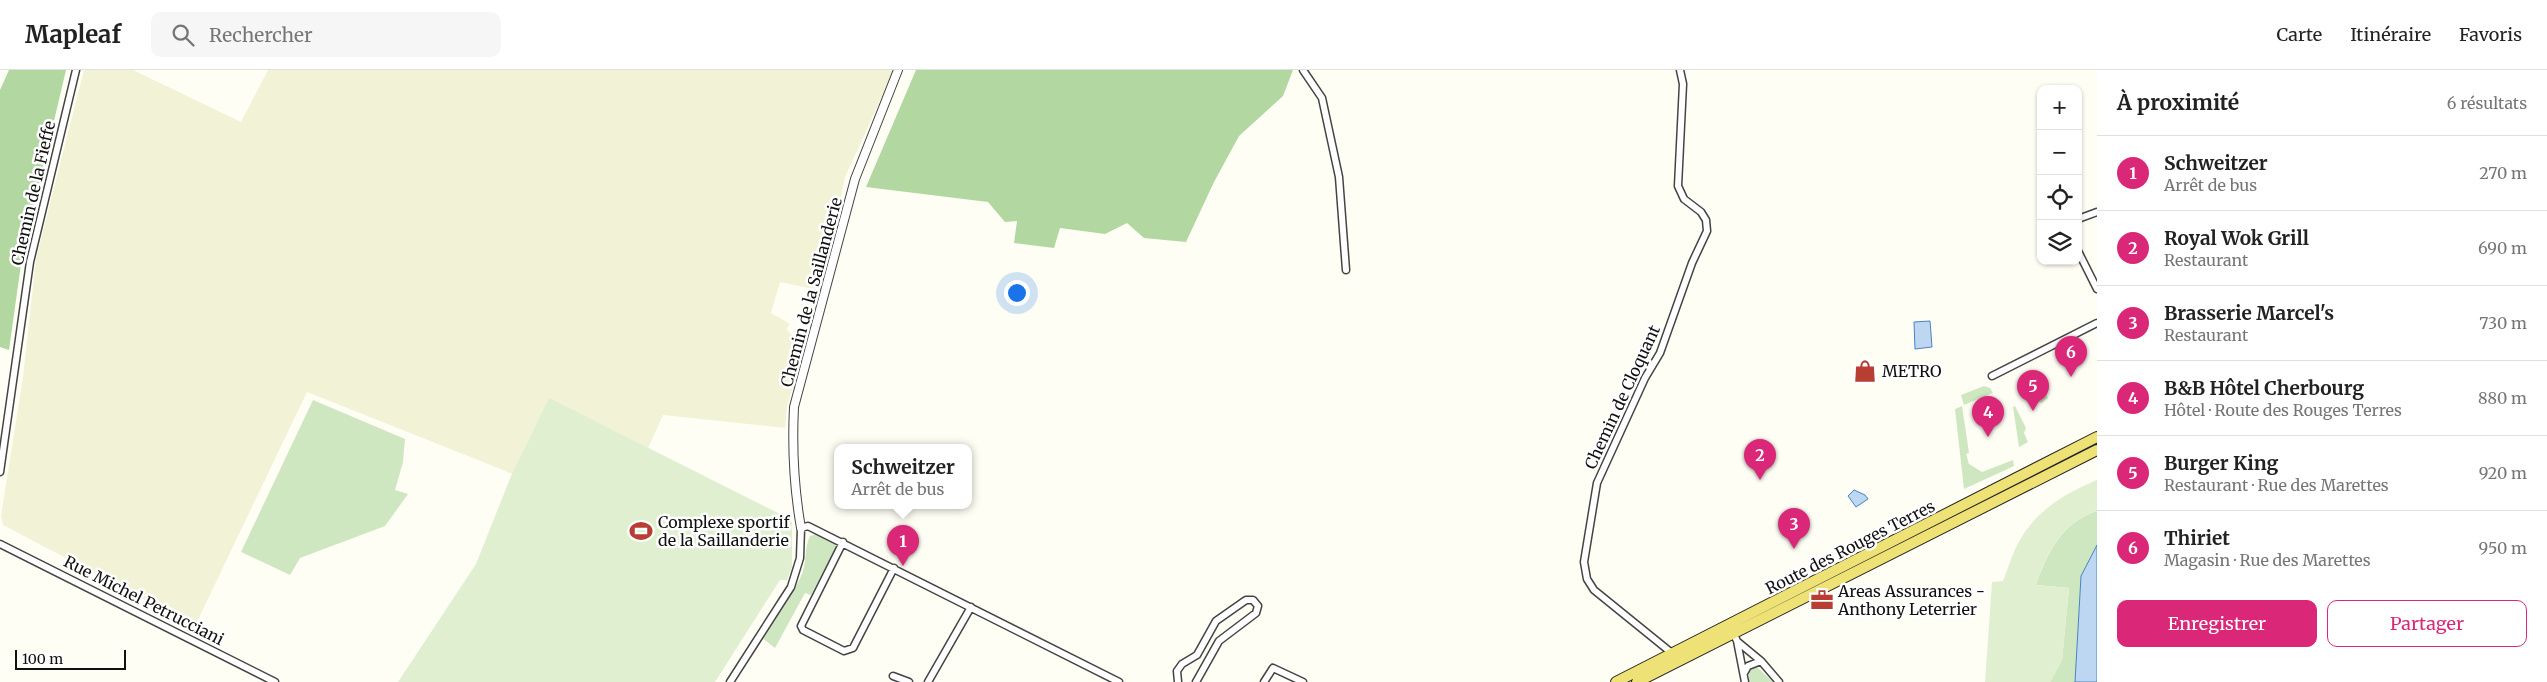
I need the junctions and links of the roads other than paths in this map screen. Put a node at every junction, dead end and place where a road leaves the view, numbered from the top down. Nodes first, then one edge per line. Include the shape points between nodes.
1 (76, 70) edge
2 (898, 70) edge
3 (1303, 70) edge
4 (1680, 70) edge
5 (2097, 212) edge
6 (2082, 218) edge
7 (2082, 259) edge
8 (1346, 270) dead end
9 (2097, 289) edge
10 (2097, 323) edge
11 (1992, 376) dead end
12 (2097, 437) edge
13 (2097, 450) edge
14 (0, 472) edge
15 (801, 528) junction
16 (843, 542) junction
17 (0, 544) edge
18 (894, 568) junction
19 (971, 607) junction
20 (1733, 633) junction
21 (1673, 654) junction
22 (1761, 661) junction
23 (1744, 673) junction
24 (893, 676) dead end
25 (1777, 681) edge
26 (275, 682) edge
27 (730, 682) edge
28 (909, 682) edge
29 (928, 682) edge
30 (1119, 682) edge
31 (1178, 682) edge
32 (1196, 682) edge
33 (1264, 682) edge
34 (1303, 682) edge
35 (1616, 682) edge
36 (1637, 682) edge
37 (1745, 682) edge

1 - 14 street, Chemin de la Fieffe via 30,262
2 - 15 street, Chemin de la Saillanderie via 855,179 794,407 793,436
3 - 8 street via 1322,98 1339,177
4 - 21 street, Chemin de Cloquant via 1683,84 1678,186 1684,199 1701,212 1707,232 1692,263 1660,353 1645,378 1597,483 1584,562 1587,579 1594,590
5 - 6 street
7 - 9 street
10 - 11 street
12 - 20 main road, Route des Rouges Terres
13 - 20 main road, Route des Rouges Terres
15 - 16 street via 813,526
15 - 27 street via 800,558 791,587
16 - 18 street
16 - 18 street via 801,626 844,651 853,648
17 - 26 street, Rue Michel Petrucciani
18 - 19 street
19 - 29 street
19 - 30 street
20 - 21 main road, Route des Rouges Terres
20 - 22 street
20 - 23 street
20 - 36 main road, Route des Rouges Terres
21 - 35 main road, Route des Rouges Terres
22 - 23 street via 1748,666
22 - 25 street
23 - 37 street
24 - 28 street
31 - 32 street via 1177,671 1197,655 1216,621 1246,600 1253,600 1258,606 1256,613 1219,641
33 - 34 street via 1273,668

